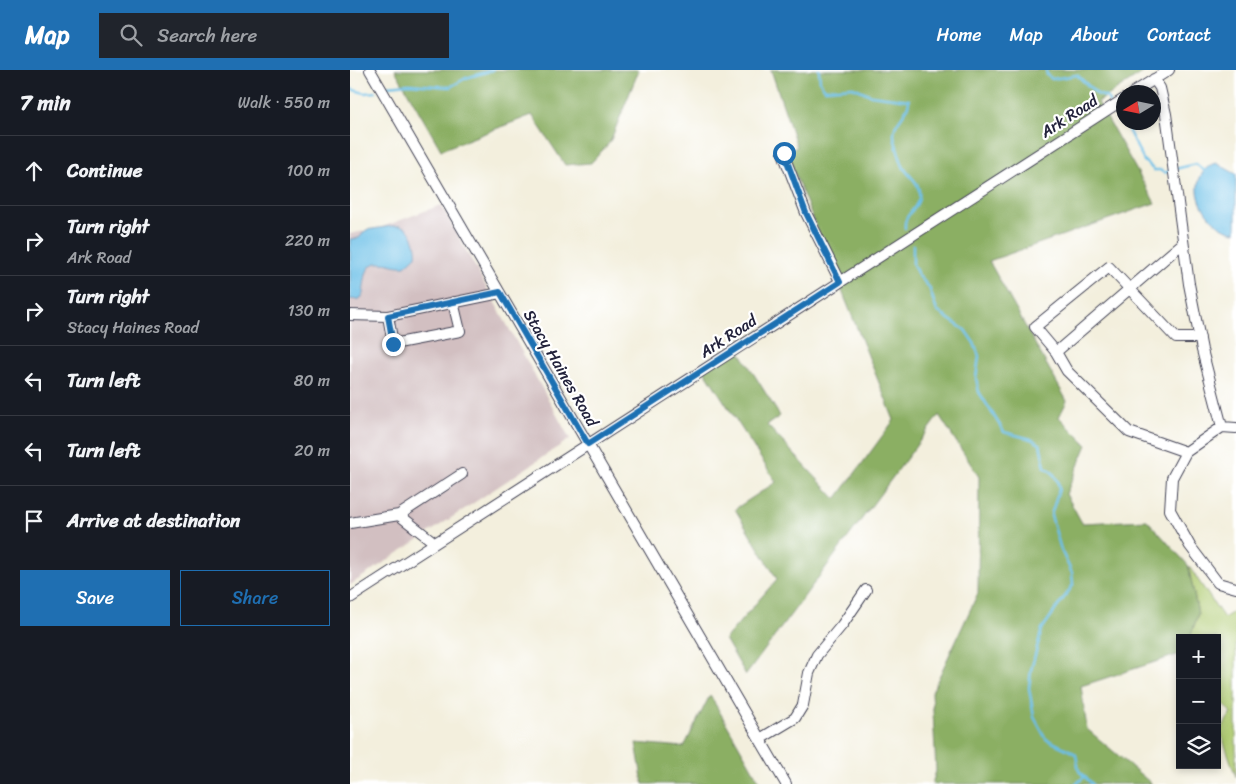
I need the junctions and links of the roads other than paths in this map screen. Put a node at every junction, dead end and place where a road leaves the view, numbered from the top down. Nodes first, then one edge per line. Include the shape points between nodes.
1 (370, 70) edge
2 (1169, 70) edge
3 (1154, 79) junction
4 (1145, 85) edge
5 (1116, 104) edge
6 (784, 153) dead end
7 (1183, 243) junction
8 (840, 282) junction
9 (1129, 290) junction
10 (500, 292) junction
11 (453, 302) junction
12 (350, 315) edge
13 (388, 316) junction
14 (1200, 338) junction
15 (1056, 352) junction
16 (1222, 427) junction
17 (1236, 428) edge
18 (588, 444) junction
19 (1186, 452) junction
20 (462, 474) dead end
21 (399, 515) junction
22 (350, 523) edge
23 (434, 543) junction
24 (1236, 588) edge
25 (866, 590) dead end
26 (350, 598) edge
27 (760, 739) junction
28 (786, 784) edge

1 - 10 street, Stacy Haines Road
2 - 3 street
3 - 4 street
3 - 7 street via 1160,88 1169,133
5 - 8 street, Ark Road
6 - 8 street via 806,213
7 - 9 street
7 - 14 street
8 - 18 street, Ark Road
9 - 14 street via 1176,338
9 - 15 street
9 - 15 street via 1109,267 1035,327
10 - 11 street
10 - 18 street, Stacy Haines Road
11 - 13 street
11 - 13 street via 460,331 393,344
12 - 13 street
14 - 16 street
15 - 19 street via 1067,371 1129,432
16 - 17 street
16 - 19 street
18 - 23 street, Ark Road
18 - 27 street, Stacy Haines Road
19 - 24 street via 1172,478 1170,510 1190,546 1218,583
20 - 21 street
21 - 22 street
21 - 23 street
23 - 26 street, Ark Road
25 - 27 street via 817,655 799,712 790,722
27 - 28 street, Stacy Haines Road

